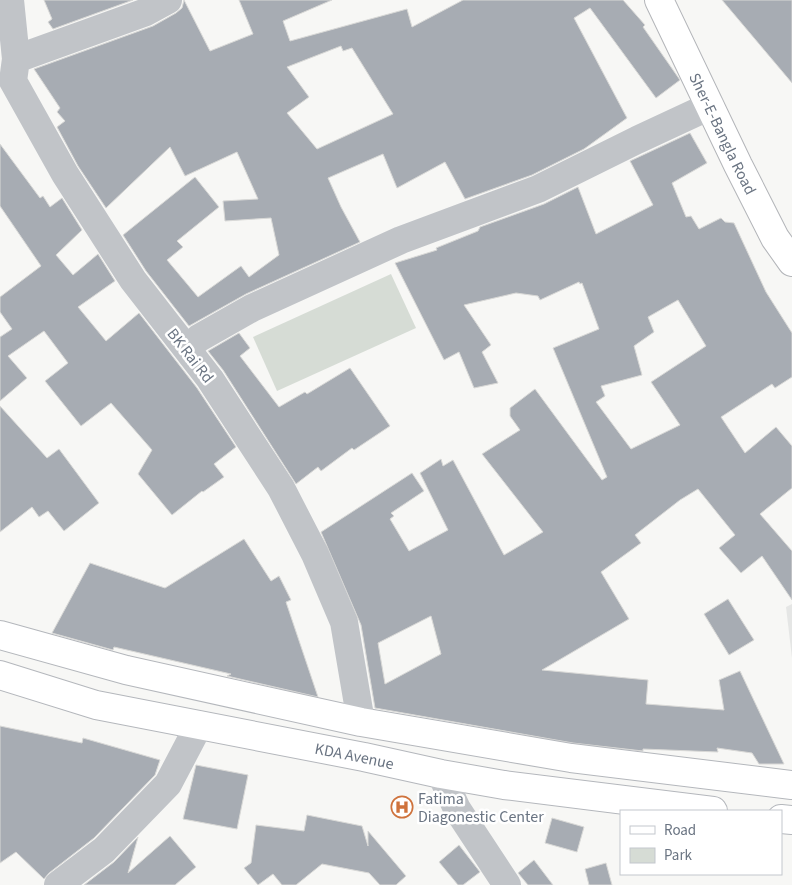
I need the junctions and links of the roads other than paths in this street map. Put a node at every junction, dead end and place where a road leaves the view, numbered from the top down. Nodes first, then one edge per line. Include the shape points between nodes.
1 (10, 0) edge
2 (168, 0) edge
3 (660, 0) edge
4 (16, 59) junction
5 (710, 106) junction
6 (792, 262) edge
7 (187, 349) junction
8 (0, 635) edge
9 (0, 675) edge
10 (361, 722) junction
11 (199, 725) junction
12 (440, 774) junction
13 (792, 785) edge
14 (705, 810) edge
15 (58, 885) edge
16 (508, 885) edge

1 - 4 street, BK Rai Rd
2 - 4 street via 146,12
3 - 5 main road, Sher-E-Bangla Road
4 - 7 street, BK Rai Rd via 13,81 65,174 133,280
5 - 6 main road, Sher-E-Bangla Road via 776,238
5 - 7 street via 538,189 401,240 252,308 199,338
7 - 10 street, BK Rai Rd via 281,488 315,554 344,622
8 - 10 main road via 126,670
9 - 11 main road, KDA Avenue via 96,705
10 - 13 main road via 571,758
11 - 12 main road, KDA Avenue
11 - 15 street via 168,784 104,850
12 - 14 main road, KDA Avenue
12 - 16 street via 457,809

